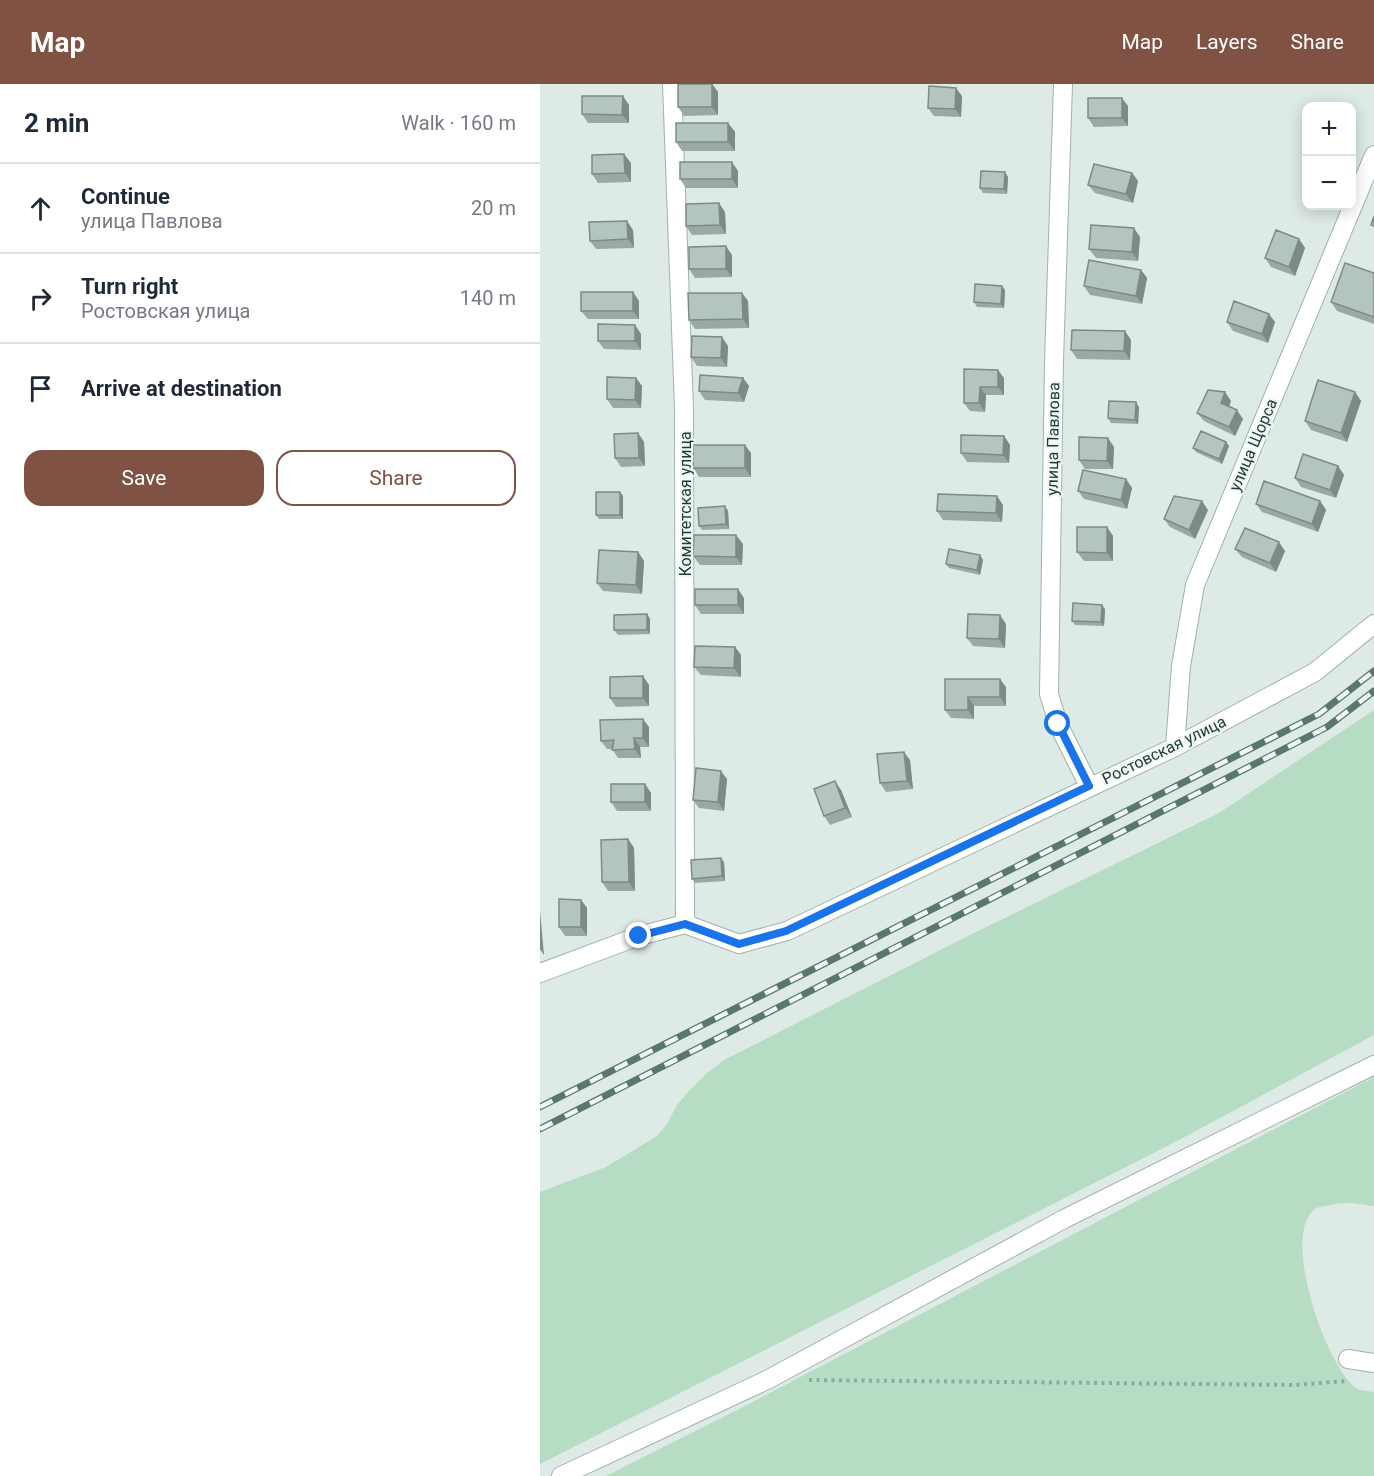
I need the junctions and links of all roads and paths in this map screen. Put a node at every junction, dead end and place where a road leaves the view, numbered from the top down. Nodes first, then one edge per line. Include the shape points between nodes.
1 (672, 84) edge
2 (1063, 84) edge
3 (1374, 155) edge
4 (1374, 624) edge
5 (1174, 747) junction
6 (1089, 786) junction
7 (685, 924) junction
8 (540, 973) edge
9 (1374, 1065) edge
10 (1348, 1359) dead end
11 (1374, 1363) edge
12 (802, 1380) dead end
13 (1348, 1381) dead end
14 (561, 1476) edge

1 - 7 street, Комитетская улица via 684,409
2 - 6 street, улица Павлова via 1049,694 1058,724
3 - 5 street, улица Щорса via 1195,585 1181,666
4 - 5 street, Ростовская улица via 1315,672
5 - 6 street, Ростовская улица
6 - 7 street, Ростовская улица via 786,931 739,944
7 - 8 street via 639,936
9 - 14 street via 1064,1219 767,1380
10 - 11 street
12 - 13 path via 1284,1385

